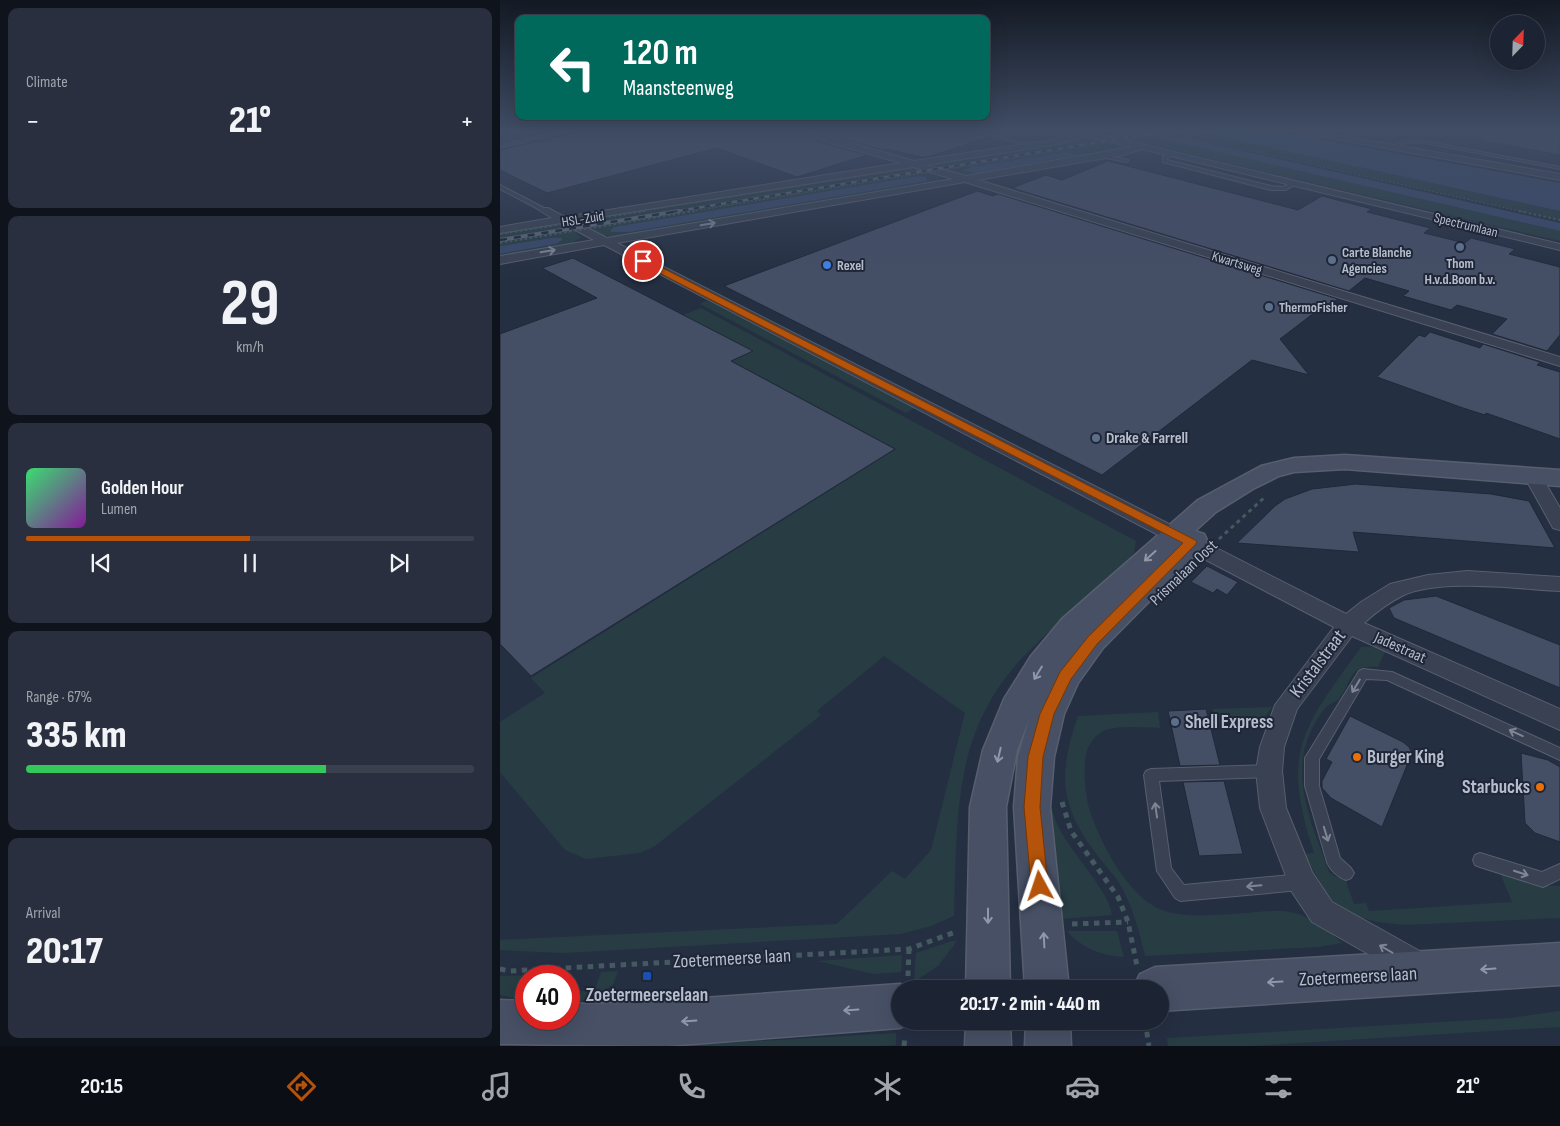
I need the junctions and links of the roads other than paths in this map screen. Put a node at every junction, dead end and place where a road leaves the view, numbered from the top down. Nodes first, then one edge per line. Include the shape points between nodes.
1 (808, 181) edge
2 (954, 181) edge
3 (971, 181) edge
4 (1285, 181) edge
5 (500, 188) edge
6 (544, 210) joint
7 (564, 220) junction
8 (500, 230) edge
9 (605, 241) junction
10 (1560, 247) edge
11 (500, 260) edge
12 (1560, 362) edge
13 (1533, 476) junction
14 (1560, 478) edge
15 (1258, 487) joint
16 (1560, 524) edge
17 (1191, 543) junction
18 (1560, 584) edge
19 (1348, 625) junction
20 (1560, 720) edge
21 (1560, 754) edge
22 (1269, 771) junction
23 (1480, 860) dead end
24 (1560, 871) edge
25 (1346, 873) dead end
26 (1302, 882) junction
27 (1560, 964) edge
28 (1428, 973) junction
29 (988, 980) edge
30 (1046, 980) edge
31 (1146, 980) edge
32 (891, 996) edge
33 (500, 1022) edge
34 (988, 1030) edge
35 (1048, 1030) edge
36 (988, 1046) edge
37 (1048, 1046) edge

1 - 7 street
9 -> 2 street
3 - 12 street, Kwartsweg
4 - 10 street, Spectrumlaan
5 - 6 lane
6 - 7 street, Jadestraat
7 - 8 street
7 - 9 street, Jadestraat
11 -> 9 street
9 - 17 street, Jadestraat
13 - 14 street, Prismalaan Oost
13 - 15 street, Prismalaan Oost via 1318,462 1270,471
13 - 16 street
15 - 17 street, Prismalaan Oost via 1221,513
17 - 19 street, Jadestraat
17 -> 29 street, Prismalaan Oost via 1073,627 1042,665 1016,709 1000,750 988,807
30 -> 17 street, Prismalaan Oost via 1032,807 1036,757 1047,714 1065,676 1092,640
18 - 19 street, Kristalstraat via 1467,578 1428,582 1397,589 1368,607
19 - 20 street, Jadestraat
19 - 22 street, Kristalstraat via 1287,705 1272,748
21 -> 25 lane via 1388,675 1363,674 1312,758 1312,786 1334,862
22 - 26 street, Kristalstraat via 1273,808
26 -> 22 lane via 1180,893 1164,871 1151,775
23 -> 24 lane via 1543,880
28 -> 26 street, Kristalstraat via 1322,912
27 -> 28 street, Zoetermeerse laan
28 -> 31 street, Zoetermeerse laan
32 -> 33 street via 632,1026 565,1027
34 - 36 street
35 - 37 street

